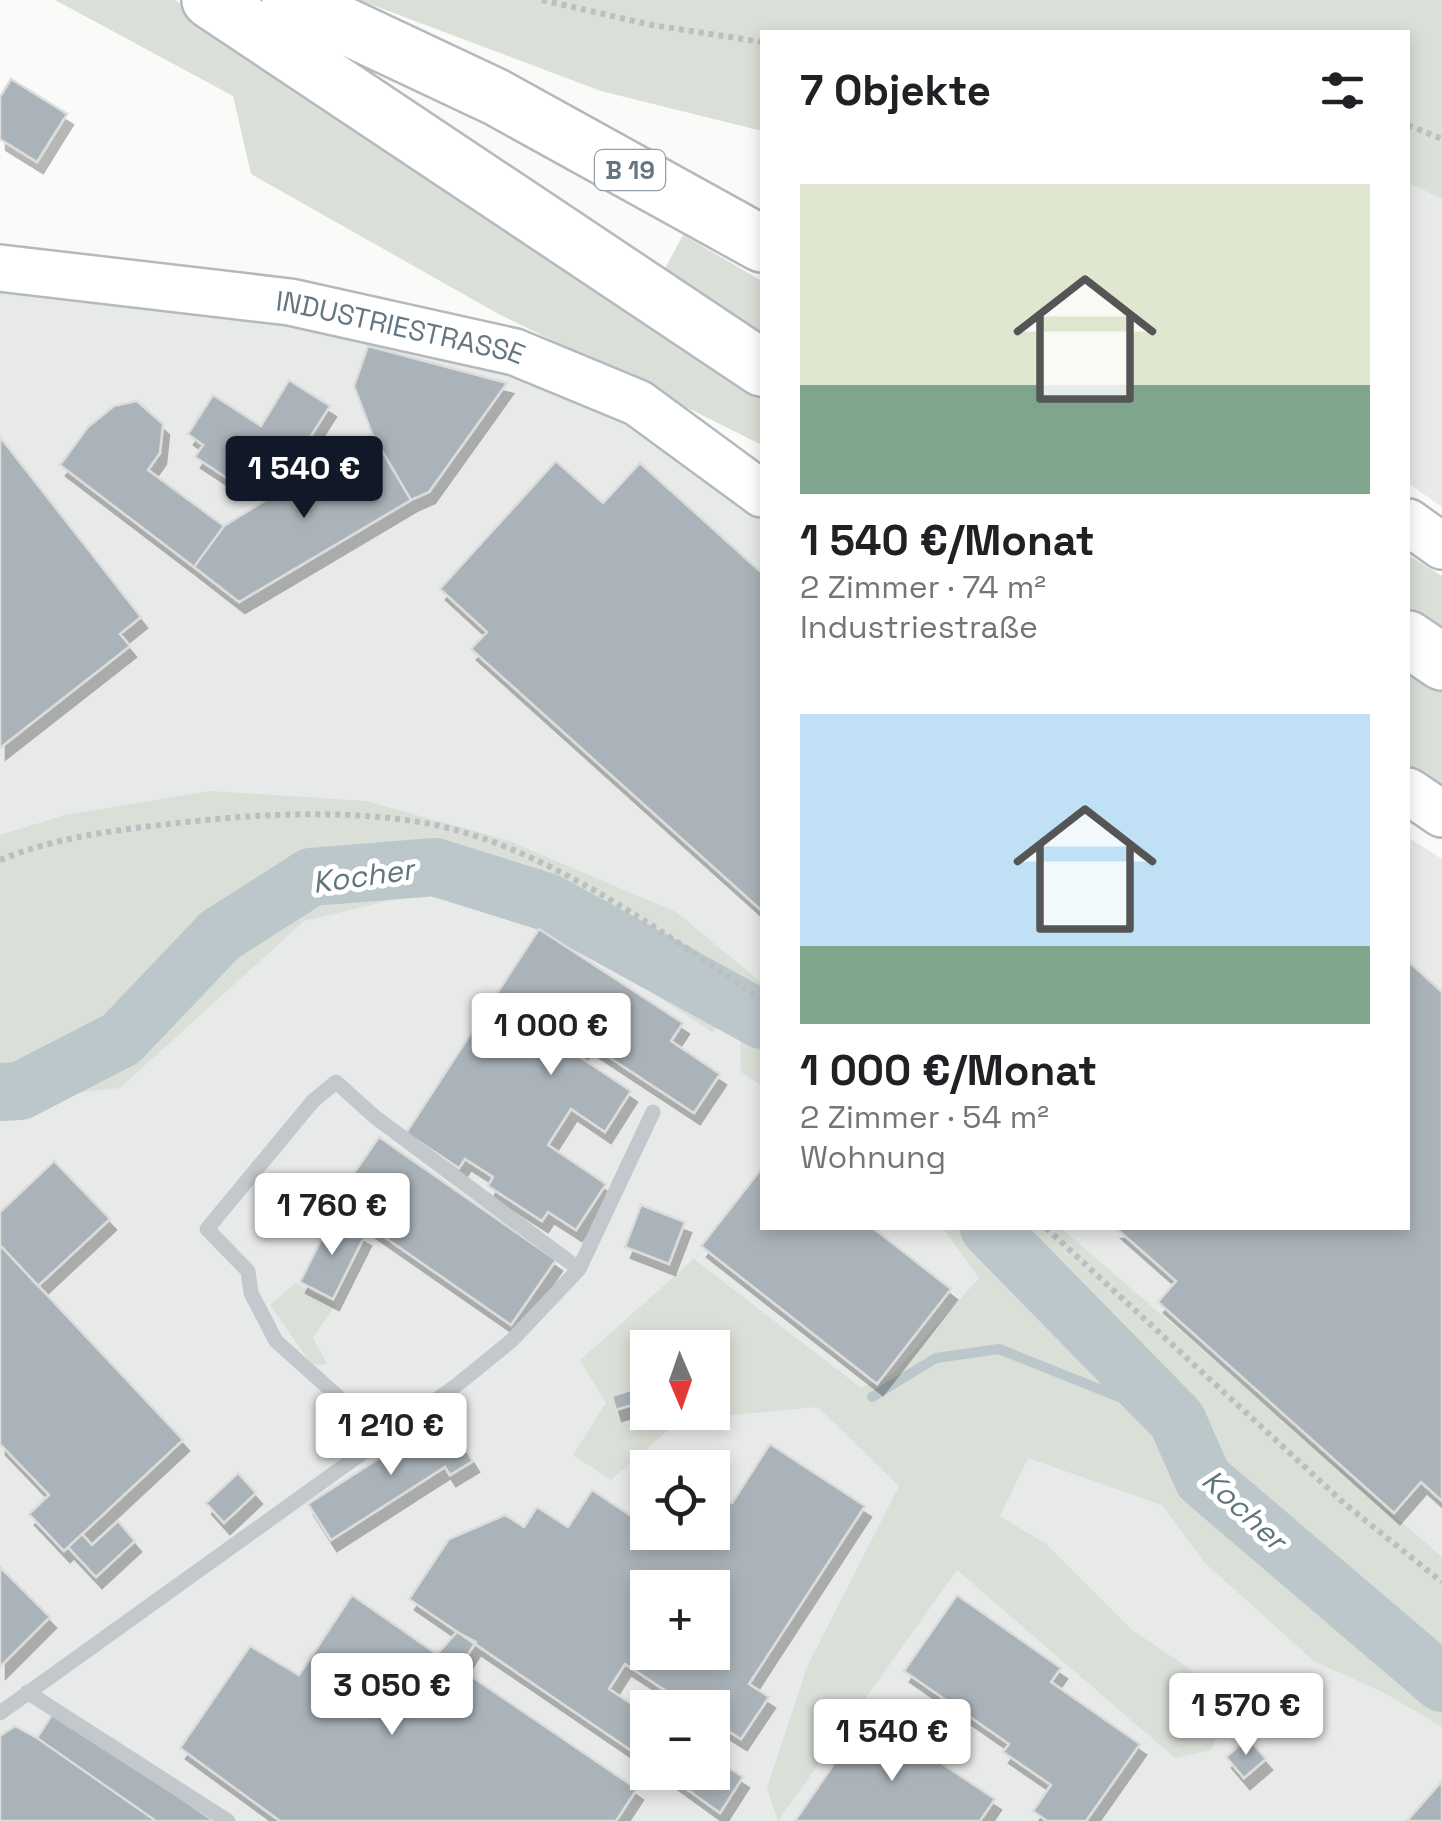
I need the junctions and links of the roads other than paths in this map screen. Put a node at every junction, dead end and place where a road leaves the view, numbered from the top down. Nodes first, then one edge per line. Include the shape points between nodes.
1 (210, 0) edge
2 (290, 0) edge
3 (496, 97) junction
4 (760, 202) edge
5 (760, 243) edge
6 (0, 268) edge
7 (760, 367) edge
8 (760, 493) edge
9 (1410, 523) edge
10 (1442, 546) edge
11 (1410, 640) edge
12 (1442, 662) edge
13 (1410, 793) edge
14 (1442, 814) edge
15 (652, 1112) dead end
16 (579, 1269) junction
17 (384, 1438) junction
18 (27, 1692) junction
19 (0, 1713) edge
20 (228, 1821) edge

1 - 7 highway
2 - 3 highway, B 19
3 - 4 highway
3 - 5 highway, B 19
6 - 8 street, INDUSTRIESTRASSE via 290,302 514,352 638,404
9 - 10 street
11 - 12 highway
13 - 14 street
15 - 16 lane
16 - 17 lane via 511,1340
16 - 17 lane via 336,1082 313,1101 208,1229 248,1271 251,1293 276,1341
17 - 18 lane
18 - 19 lane
18 - 20 lane

